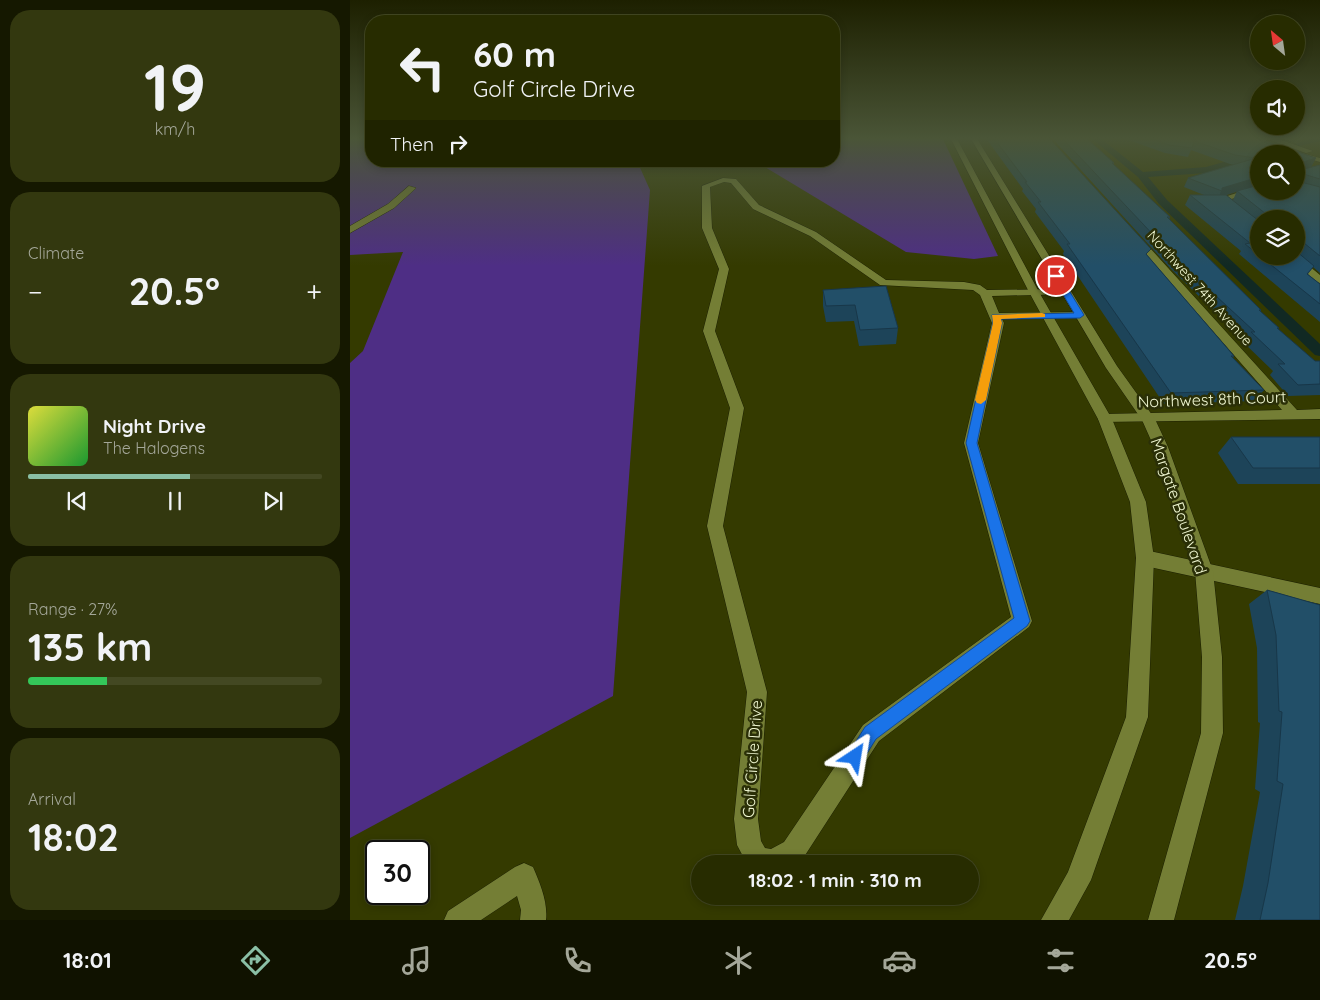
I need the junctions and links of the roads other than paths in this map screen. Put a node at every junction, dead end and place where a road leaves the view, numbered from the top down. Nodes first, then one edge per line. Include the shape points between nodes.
1 (975, 180) edge
2 (999, 180) edge
3 (412, 188) dead end
4 (1250, 191) edge
5 (1250, 222) edge
6 (350, 230) edge
7 (1132, 233) edge
8 (1301, 265) edge
9 (1320, 280) edge
10 (985, 292) junction
11 (1034, 292) junction
12 (1066, 292) junction
13 (1080, 315) junction
14 (995, 316) junction
15 (1046, 316) junction
16 (1294, 414) junction
17 (1320, 414) edge
18 (1105, 419) junction
19 (1148, 419) junction
20 (1145, 558) junction
21 (1204, 571) junction
22 (1320, 596) edge
23 (457, 920) edge
24 (533, 920) edge
25 (1054, 920) edge
26 (1162, 920) edge

1 - 11 street
2 - 12 street, Margate Boulevard
3 - 6 street via 391,206
4 - 5 street via 1222,199
7 - 16 street, Northwest 74th Avenue
8 - 9 street
10 - 11 street, Golf Circle Drive
10 - 14 street, Golf Circle Drive
10 - 14 street, Golf Circle Drive via 964,285 884,283 812,234 756,207 733,180 706,186 707,228 724,269 709,331 737,408 714,526 757,692 746,819 749,845 758,859 773,862 793,851 871,733 1022,621 971,443 998,323
11 - 12 street, Golf Circle Drive
11 - 15 street
12 - 13 street, Margate Boulevard
13 - 15 street
13 - 19 street, Margate Boulevard
14 - 15 street
15 - 18 street
16 - 17 street, Northwest 8th Court
16 - 19 street, Northwest 8th Court
18 - 19 street, Northwest 8th Court
18 - 20 street via 1138,502
19 - 21 street, Margate Boulevard via 1161,447
20 - 21 street
20 - 25 street via 1137,717 1078,880
21 - 22 street
21 - 26 street, Margate Boulevard via 1212,657 1212,733
23 - 24 street via 524,876 534,910

